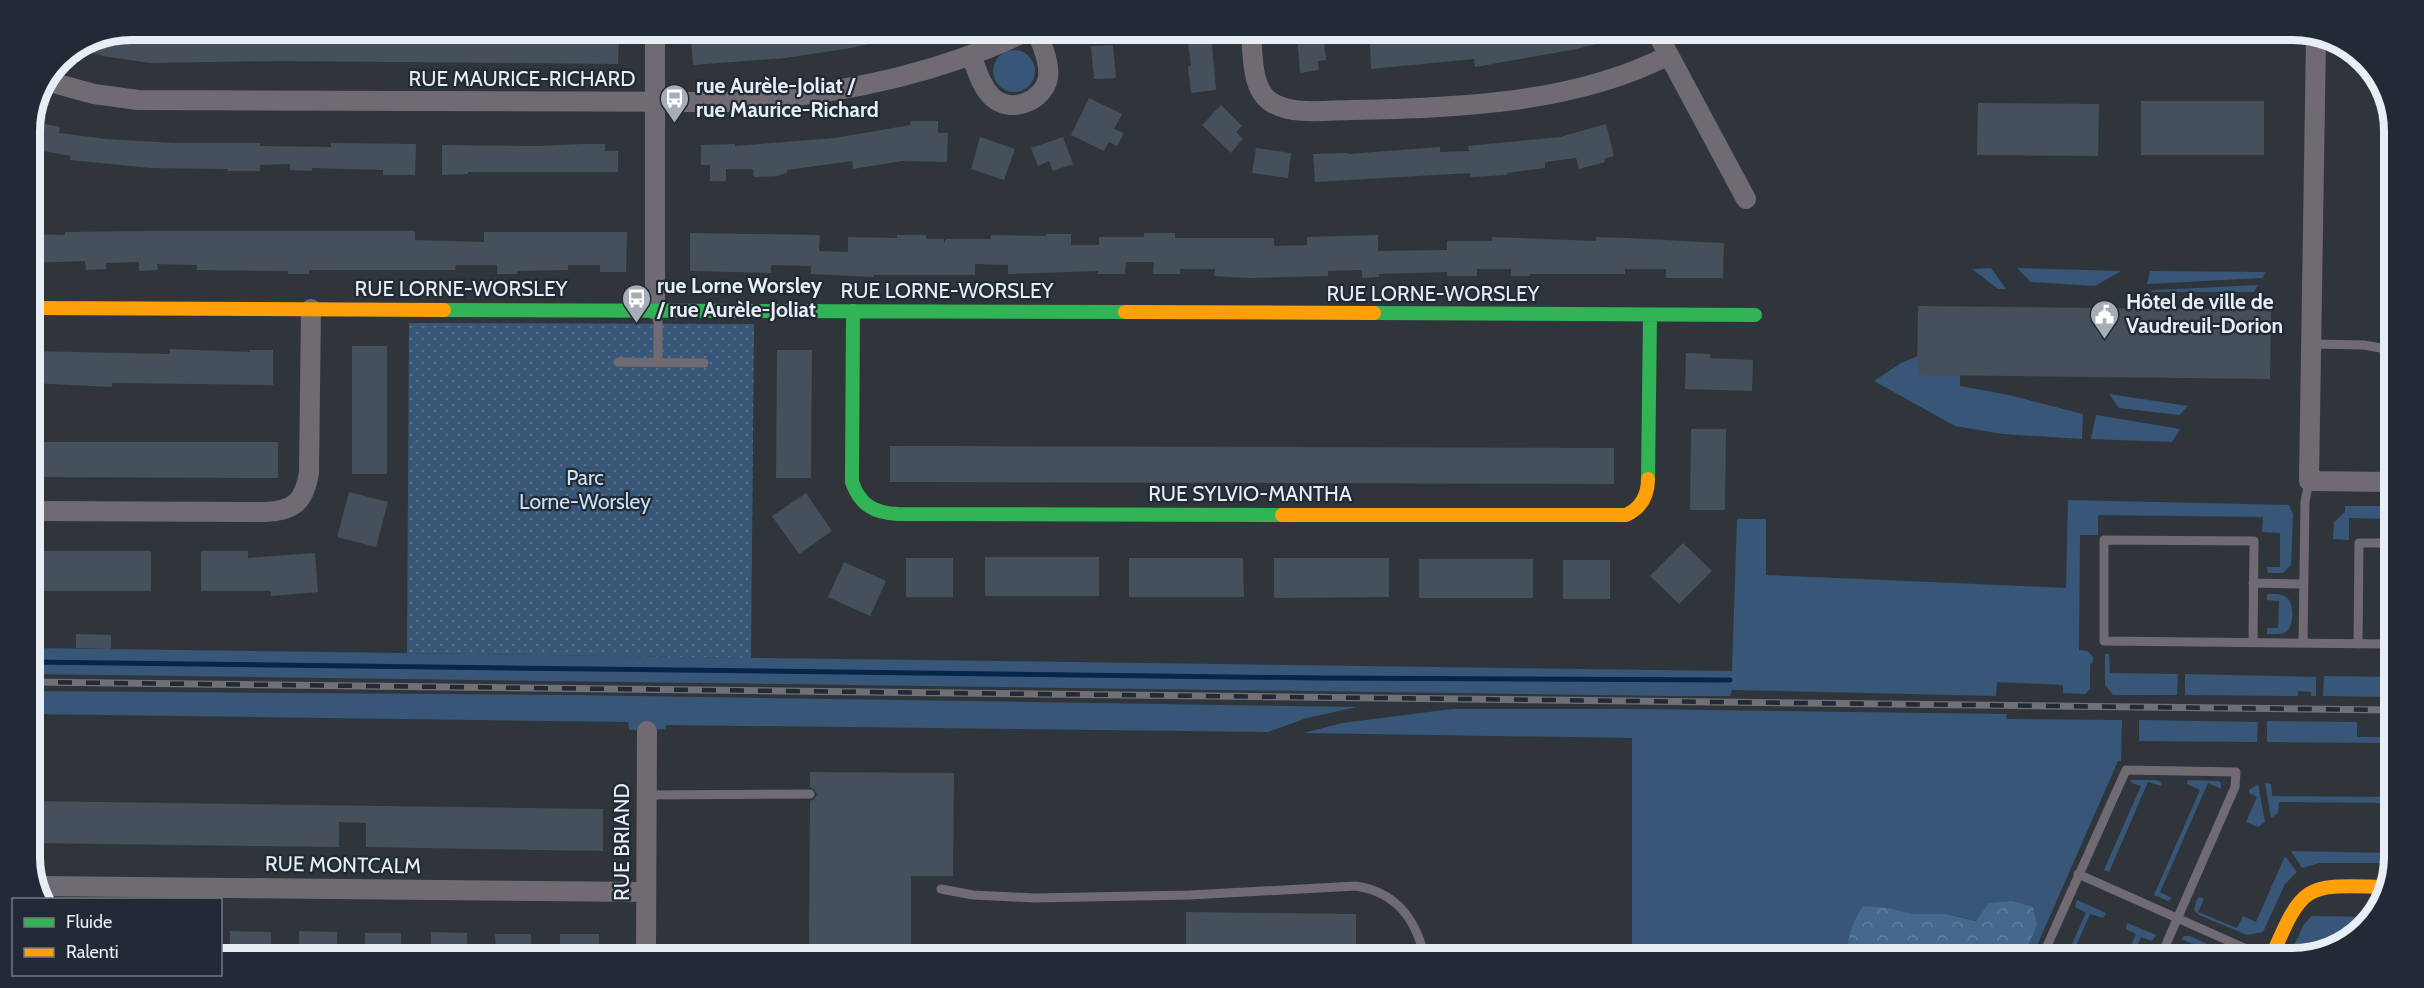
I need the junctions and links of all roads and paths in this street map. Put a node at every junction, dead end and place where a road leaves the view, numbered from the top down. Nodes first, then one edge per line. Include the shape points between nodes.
1 (656, 40) edge
2 (1006, 40) edge
3 (1040, 40) edge
4 (1252, 40) edge
5 (1661, 40) edge
6 (2316, 44) edge
7 (971, 55) junction
8 (1669, 55) junction
9 (55, 83) edge
10 (655, 103) junction
11 (1746, 199) dead end
12 (41, 308) edge
13 (311, 309) junction
14 (655, 310) junction
15 (853, 311) junction
16 (1755, 315) dead end
17 (1650, 316) junction
18 (2312, 344) junction
19 (2383, 348) edge
20 (618, 362) dead end
21 (658, 362) junction
22 (704, 363) dead end
23 (2309, 482) junction
24 (2383, 482) edge
25 (41, 512) edge
26 (2384, 543) edge
27 (2253, 583) junction
28 (2304, 584) junction
29 (2253, 642) junction
30 (2303, 643) junction
31 (2358, 644) junction
32 (2384, 644) edge
33 (647, 731) dead end
34 (810, 794) dead end
35 (646, 795) junction
36 (2079, 874) junction
37 (45, 886) edge
38 (2378, 887) edge
39 (941, 889) dead end
40 (646, 892) junction
41 (2178, 918) junction
42 (646, 948) edge
43 (1422, 948) edge
44 (2046, 948) edge
45 (2164, 948) edge
46 (2246, 948) edge
47 (2274, 948) edge

1 - 10 street
2 - 7 street, RUE MAURICE-RICHARD
3 - 7 street via 1048,76 1039,95 1025,103 1009,105 995,99 985,88
4 - 8 street via 1262,93 1271,103 1303,110 1425,108 1532,97 1621,76
5 - 8 street
6 - 18 street
7 - 10 street, RUE MAURICE-RICHARD via 888,80 818,94 739,102
8 - 11 street
9 - 10 street, RUE MAURICE-RICHARD via 138,100
10 - 14 street
12 - 13 street, RUE LORNE-WORSLEY
13 - 14 street, RUE LORNE-WORSLEY
13 - 25 street via 309,473 304,494 293,506 276,512
14 - 15 street, RUE LORNE-WORSLEY
14 - 21 lane
15 - 17 street, RUE LORNE-WORSLEY
15 - 17 street, RUE SYLVIO-MANTHA via 852,482 866,508 898,514 1626,515 1639,508 1648,486
16 - 17 street, RUE LORNE-WORSLEY
18 - 19 lane
18 - 23 street
20 - 21 lane
21 - 22 lane
23 - 24 street
23 - 28 lane via 2305,502
26 - 31 lane via 2359,543
27 - 28 lane
27 - 29 lane
27 - 29 lane via 2254,541 2104,540 2104,641
28 - 30 lane
29 - 30 lane
30 - 31 lane
31 - 32 lane
33 - 35 street, RUE BRIAND
34 - 35 lane
35 - 40 street, RUE BRIAND
36 - 41 lane
36 - 41 lane via 2126,770 2236,772 2235,787
36 - 44 lane
37 - 40 street, RUE MONTCALM
38 - 47 street via 2328,887 2309,892
39 - 43 lane via 982,896 1035,898 1356,886 1381,892 1394,901 1405,912
40 - 42 street, RUE BRIAND
41 - 45 lane
41 - 46 lane

